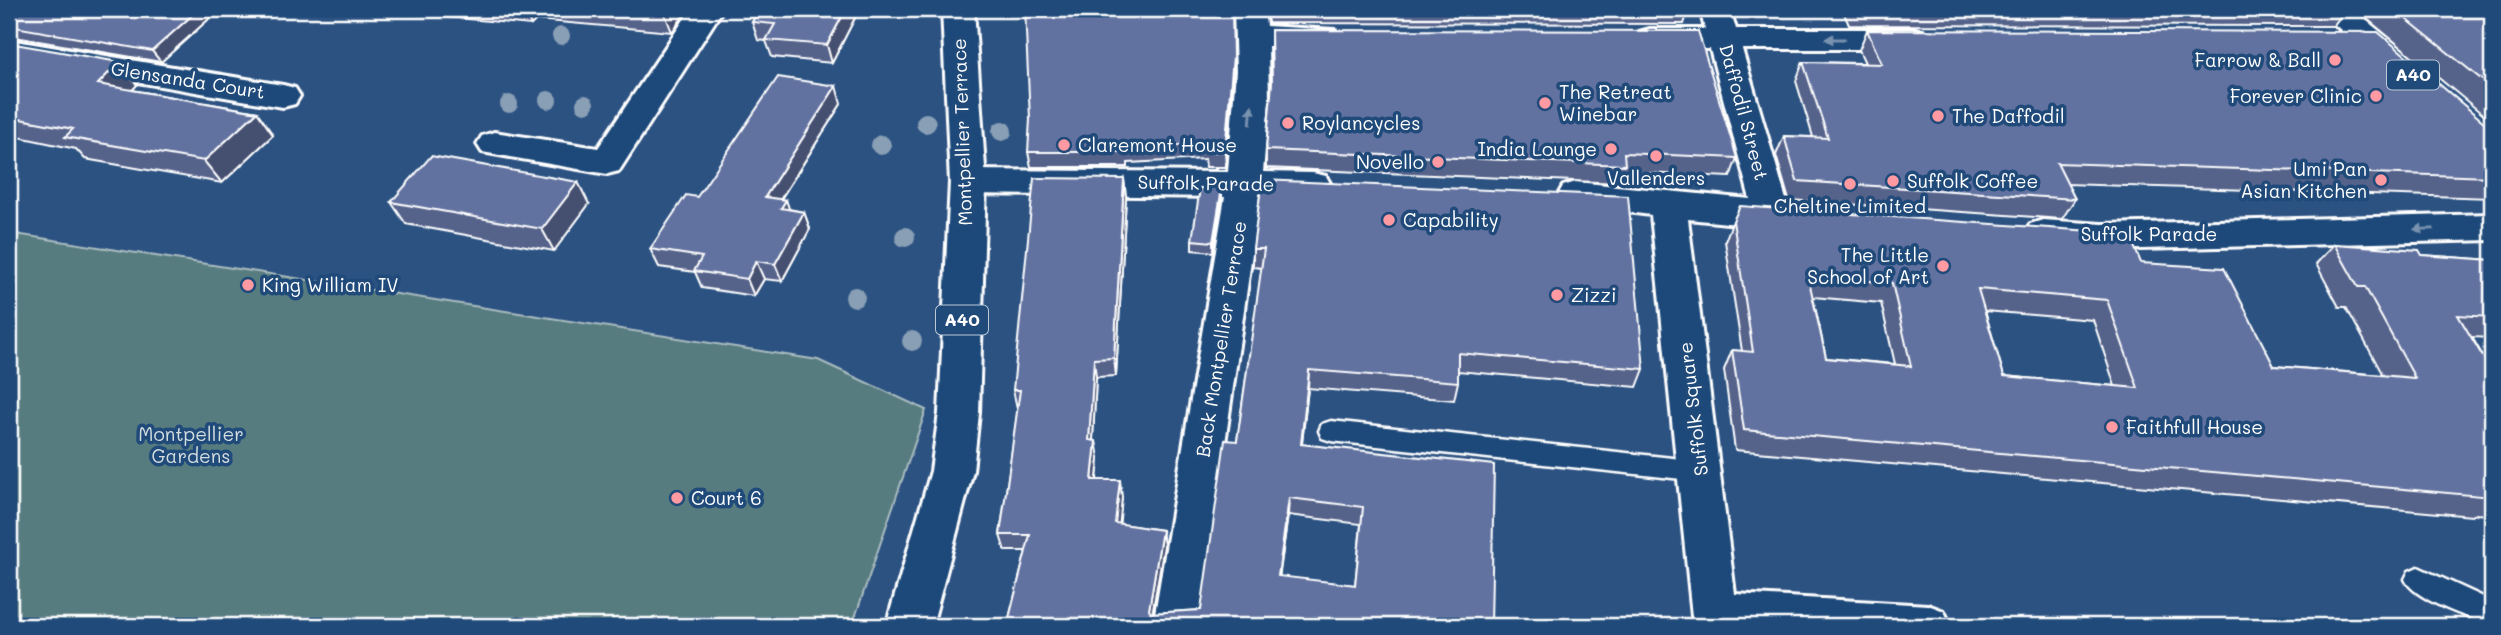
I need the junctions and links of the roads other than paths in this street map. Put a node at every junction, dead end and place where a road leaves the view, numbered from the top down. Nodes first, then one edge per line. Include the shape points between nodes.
1 (707, 9) edge
2 (958, 9) edge
3 (1715, 9) edge
4 (1251, 22) edge
5 (2330, 24) edge
6 (1350, 37) edge
7 (1613, 39) edge
8 (1944, 39) edge
9 (1724, 40) junction
10 (9, 50) edge
11 (2425, 86) edge
12 (284, 96) dead end
13 (494, 144) dead end
14 (968, 182) junction
15 (1244, 183) junction
16 (1342, 187) edge
17 (1550, 194) edge
18 (1668, 205) junction
19 (1772, 215) junction
20 (1827, 218) edge
21 (2492, 227) edge
22 (2006, 230) edge
23 (1331, 431) dead end
24 (1700, 471) junction
25 (2418, 579) dead end
26 (2492, 613) edge
27 (1715, 620) edge
28 (909, 626) edge
29 (1175, 626) edge
30 (1928, 626) edge

1 - 13 main road via 607,162
2 - 14 main road, Montpellier Terrace / A40
3 - 9 main road, Daffodil Street
4 - 6 main road
15 -> 4 main road, Back Montpellier Terrace via 1252,106
5 - 11 main road, A40 via 2369,39
7 - 9 main road
8 -> 9 main road
9 - 19 main road, Daffodil Street
10 - 12 main road, Glensanda Court
14 - 15 main road, Suffolk Parade
14 - 28 main road, Montpellier Terrace / A40 via 959,413 952,471
15 - 16 main road, Suffolk Parade
15 - 29 main road, Back Montpellier Terrace
17 - 18 main road
18 - 19 main road
18 - 24 main road, Suffolk Square
19 - 20 main road
21 -> 22 main road, Suffolk Parade via 2102,237
23 - 24 lane
24 - 27 main road, Suffolk Square
25 - 26 lane
27 - 30 main road, Suffolk Square

